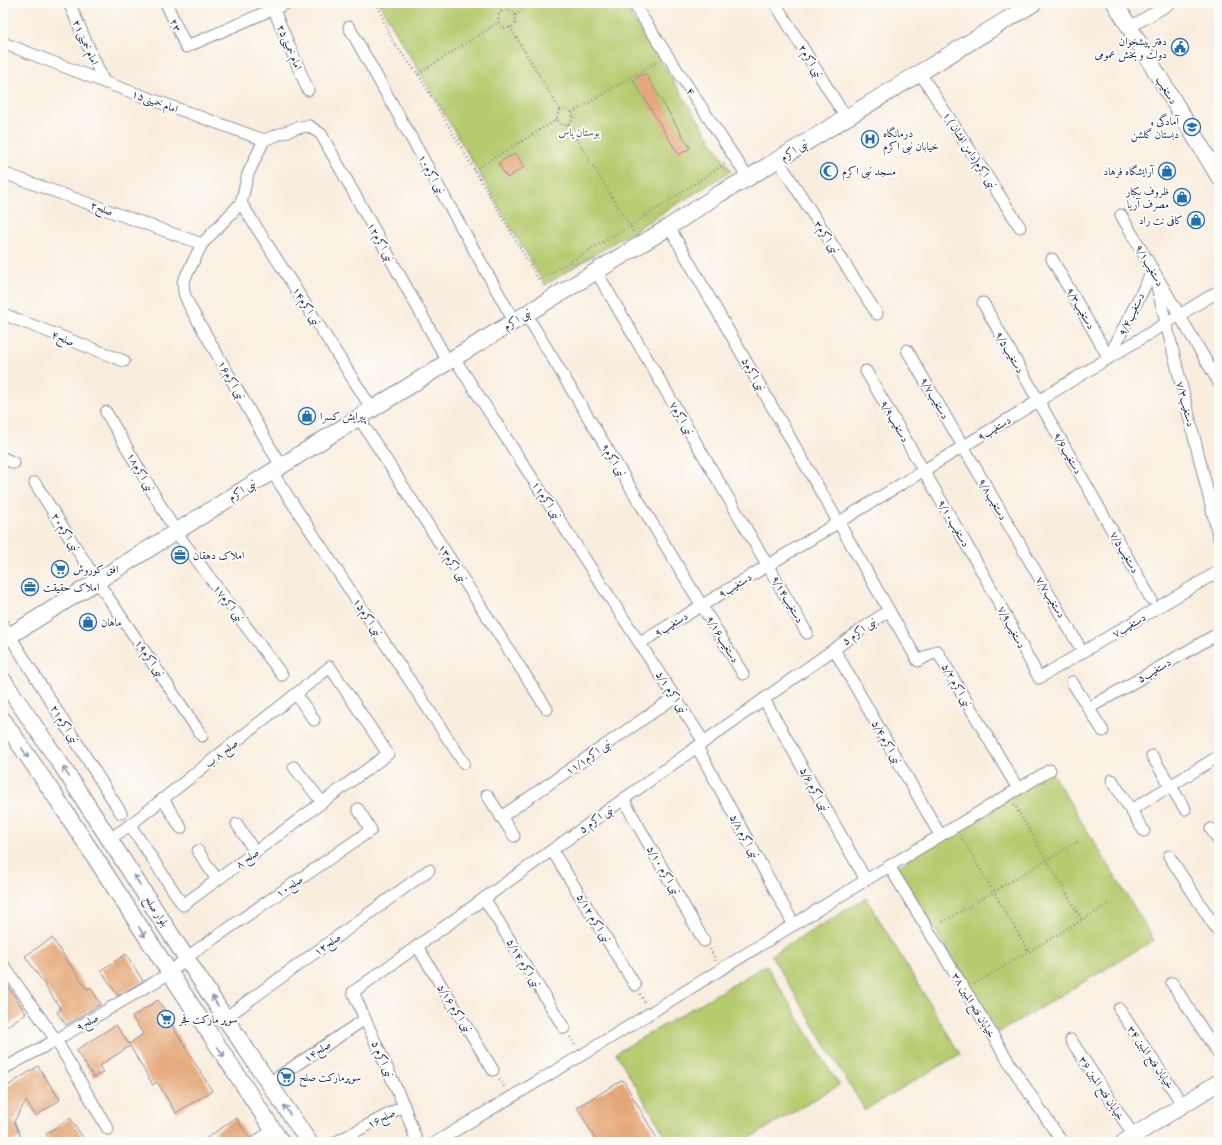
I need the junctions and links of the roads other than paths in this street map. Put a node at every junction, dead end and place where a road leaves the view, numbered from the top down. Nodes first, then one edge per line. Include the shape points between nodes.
1 (69, 3) edge
2 (166, 3) edge
3 (287, 3) edge
4 (633, 3) edge
5 (776, 3) edge
6 (1034, 3) edge
7 (1115, 3) edge
8 (1171, 3) edge
9 (272, 6) edge
10 (349, 27) dead end
11 (1130, 27) junction
12 (3, 43) edge
13 (920, 73) junction
14 (104, 82) junction
15 (308, 90) dead end
16 (846, 118) junction
17 (264, 140) junction
18 (778, 160) junction
19 (3, 173) edge
20 (1219, 177) edge
21 (748, 178) junction
22 (241, 203) junction
23 (1121, 216) dead end
24 (669, 227) junction
25 (1020, 227) dead end
26 (202, 244) junction
27 (1052, 259) dead end
28 (1153, 270) junction
29 (596, 271) junction
30 (1219, 291) edge
31 (982, 303) dead end
32 (3, 314) edge
33 (877, 314) dead end
34 (1179, 315) junction
35 (520, 318) junction
36 (907, 350) dead end
37 (1109, 358) junction
38 (451, 360) junction
39 (124, 361) dead end
40 (866, 371) dead end
41 (1219, 383) edge
42 (1038, 401) junction
43 (372, 409) junction
44 (106, 412) dead end
45 (359, 418) junction
46 (963, 446) junction
47 (3, 458) edge
48 (14, 463) dead end
49 (277, 469) junction
50 (924, 470) junction
51 (35, 483) dead end
52 (1098, 506) joint
53 (839, 522) junction
54 (176, 532) junction
55 (1219, 538) edge
56 (1023, 551) joint
57 (768, 565) junction
58 (1219, 571) edge
59 (984, 575) joint
60 (97, 581) junction
61 (1151, 599) dead end
62 (702, 605) junction
63 (889, 610) junction
64 (807, 633) dead end
65 (1219, 633) edge
66 (5, 634) edge
67 (640, 643) junction
68 (1078, 644) dead end
69 (834, 649) junction
70 (743, 674) dead end
71 (282, 675) dead end
72 (1039, 678) joint
73 (3, 680) edge
74 (1072, 682) dead end
75 (296, 694) junction
76 (675, 697) junction
77 (764, 699) junction
78 (1089, 708) junction
79 (547, 709) dead end
80 (3, 720) edge
81 (314, 720) dead end
82 (1103, 731) dead end
83 (202, 736) dead end
84 (700, 744) junction
85 (388, 754) joint
86 (1152, 756) dead end
87 (1219, 756) edge
88 (464, 762) dead end
89 (294, 767) dead end
90 (1050, 770) dead end
91 (1112, 780) dead end
92 (1171, 786) junction
93 (1013, 792) junction
94 (487, 795) dead end
95 (163, 799) junction
96 (623, 799) junction
97 (322, 802) junction
98 (358, 809) dead end
99 (1186, 809) dead end
100 (1131, 810) junction
101 (121, 813) dead end
102 (501, 817) junction
103 (237, 824) dead end
104 (130, 825) junction
105 (181, 828) dead end
106 (1211, 829) dead end
107 (1144, 831) dead end
108 (940, 835) junction
109 (514, 836) dead end
110 (110, 839) junction
111 (1219, 841) edge
112 (552, 850) junction
113 (198, 851) dead end
114 (255, 852) junction
115 (1168, 856) dead end
116 (889, 866) junction
117 (429, 870) dead end
118 (217, 880) junction
119 (866, 880) junction
120 (484, 898) junction
121 (794, 925) junction
122 (1219, 933) edge
123 (704, 941) road end
124 (417, 946) junction
125 (187, 957) junction
126 (3, 965) edge
127 (170, 974) junction
128 (1172, 983) dead end
129 (635, 985) road end
130 (1119, 1009) dead end
131 (226, 1018) junction
132 (365, 1019) junction
133 (564, 1028) road end
134 (56, 1040) junction
135 (1071, 1040) dead end
136 (1219, 1055) edge
137 (3, 1069) edge
138 (493, 1070) road end
139 (1219, 1082) edge
140 (269, 1084) junction
141 (1183, 1105) junction
142 (404, 1106) junction
143 (108, 1129) dead end
144 (277, 1136) edge
145 (1129, 1140) edge
146 (256, 1142) edge
147 (309, 1142) edge
148 (336, 1142) edge
149 (418, 1142) edge
150 (436, 1142) edge
151 (1062, 1142) edge

1 - 14 street, امام خمینی۲۱
2 - 9 street, ۲۳ via 186,47
3 - 9 street
4 - 21 street, ۴
5 - 16 street, نبی اکرم۲
6 - 13 street, نبی اکرم
7 - 11 street, دستغیب
8 - 11 street
9 - 15 street, امام خمینی۲۵
10 - 35 street, نبی اکرم۱۰
11 - 20 street, دستغیب
12 - 14 street, ۱۵امام خمینی
13 - 16 street, نبی اکرم
13 - 25 street, ۱ نبی اکرم(دامن افشان )
14 - 17 street, ۱۵امام خمینی
16 - 18 street, نبی اکرم
17 - 22 street via 248,174
17 - 38 street, نبی اکرم۱۲ via 309,126 321,134
18 - 21 street, نبی اکرم
18 - 33 street, نبی اکرم۳
19 - 26 street, صلح۲
21 - 24 street, نبی اکرم
22 - 26 street
22 - 43 street, نبی اکرم۱۴
23 - 28 street, دستغیب۹/۱
24 - 29 street, نبی اکرم
24 - 53 street, نبی اکرم۵
26 - 49 street, نبی اکرم۱۶ via 183,282 184,293
27 - 37 street, دستغیب۹/۳
28 - 34 street, دستغیب۹/۱
28 - 37 street, دستغیب۹/۴
28 - 55 street, دستغیب۷/۳
29 - 35 street, نبی اکرم
29 - 57 street, نبی اکرم۷
30 - 34 street, دستغیب۹
31 - 42 street, ۹/۵دستغیب
32 - 39 street, صلح۴
34 - 37 street, دستغیب۹
34 - 41 street, دستغیب۹/۱
35 - 38 street, نبی اکرم
35 - 62 street, نبی اکرم۹
36 - 46 street, دستغیب۹/۷
37 - 42 street, دستغیب۹
38 - 43 street, نبی اکرم
38 - 67 street, نبی اکرم۱۱
40 - 50 street, دستغیب۹/۹
42 - 46 street, دستغیب۹
42 - 52 street, دستغیب۹/۶
43 - 45 street, نبی اکرم
44 - 54 street, نبی اکرم۱۸
45 - 49 street, نبی اکرم
45 - 79 street, نبی اکرم۱۳
46 - 50 street, دستغیب۹
46 - 56 street, دستغیب۹/۸
47 - 48 street
49 - 54 street, نبی اکرم
49 - 88 street, نبی اکرم۱۵
50 - 53 street, دستغیب۹
50 - 59 street, دستغیب۹/۱۰
51 - 60 street, نبی اکرم۲۰
52 - 61 street, دستغیب۷/۵
53 - 57 street, دستغیب۹
53 - 63 street
54 - 60 street, نبی اکرم
54 - 71 street, نبی اکرم۱۷
56 - 68 street, دستغیب۷/۷
57 - 62 street, ۹دستغیب
57 - 64 street, دستغیب۹/۱۴
58 - 72 street, دستغیب۷
59 - 72 street, دستغیب۷/۹
60 - 66 street, نبی اکرم
60 - 83 street, نبی اکرم۱۹
62 - 67 street, دستغیب۹
62 - 70 street, دستغیب۹/۱۶
63 - 69 street, نبی اکرم ۵
63 - 93 street, نبی اکرم ۵/۲ via 918,661 937,651
65 - 78 street, دستغیب۵
66 - 101 street, نبی اکرم۲۱
67 - 76 street, نبی اکرم ۵/۱
69 - 77 street, نبی اکرم ۵
69 - 108 street, نبی اکرم ۵/۴
110 -> 73 street, بلوار صلح
74 - 78 street
75 - 81 street
75 - 85 street, صلح ۸ ب via 330,667
75 - 95 street, صلح ۸ ب
76 - 84 street, نبی اکرم ۵/۱
76 - 102 street, نبی اکرم۱۱/۱
77 - 84 street, نبی اکرم ۵
77 - 119 street, نبی اکرم ۵/۶
78 - 82 street
80 -> 127 street
84 - 96 street, نبی اکرم ۵
84 - 121 street, نبی اکرم ۵/۸
85 - 97 street, ۸ صلح
86 - 92 street
87 - 92 street
89 - 97 street
90 - 93 street
91 - 100 street
92 - 99 street
92 - 100 street
93 - 108 street
94 - 102 street
95 - 104 street, صلح ۸ ب
95 - 105 street
96 - 112 street, نبی اکرم ۵
96 - 123 street, نبی اکرم ۵/۱۰
97 - 114 street, ۸ صلح
98 - 125 street, صلح۱۰ via 371,830
100 - 107 street
102 - 109 street
103 - 114 street
104 - 110 street, صلح ۸ ب
104 - 118 street, ۸ صلح via 183,905
106 - 111 street
108 - 116 street
125 -> 110 street, بلوار صلح
112 - 120 street, نبی اکرم ۵
112 - 129 street, نبی اکرم ۵/۱۲
113 - 118 street
114 - 118 street, ۸ صلح
115 - 122 street
116 - 119 street
116 - 151 street, خیابان فتح المبین ۳۸ via 1012,1067
117 - 131 street, صلح۱۲
119 - 121 street
120 - 124 street, نبی اکرم ۵
120 - 133 street, نبی اکرم ۵/۱۴
121 - 150 street
124 - 132 street, نبی اکرم ۵ via 353,992
124 - 138 street, نبی اکرم ۵/۱۶
125 - 127 street, صلح۹
131 -> 125 street, بلوار صلح
126 - 134 street
127 - 134 street, صلح۹
127 -> 144 street
128 - 136 street
130 - 141 street, خیابان فتح المبین ۳۴
131 - 140 street, بلوار صلح
132 - 140 street, صلح۱۴
132 - 142 street, نبی اکرم ۵
134 - 137 street, صلح۹
134 - 143 street
135 - 145 street, خیابان فتح المبین ۳۶
139 - 141 street
147 -> 140 street, بلوار صلح
141 - 145 street
142 - 148 street, صلح۱۶
142 - 149 street, نبی اکرم ۵
144 - 146 street

